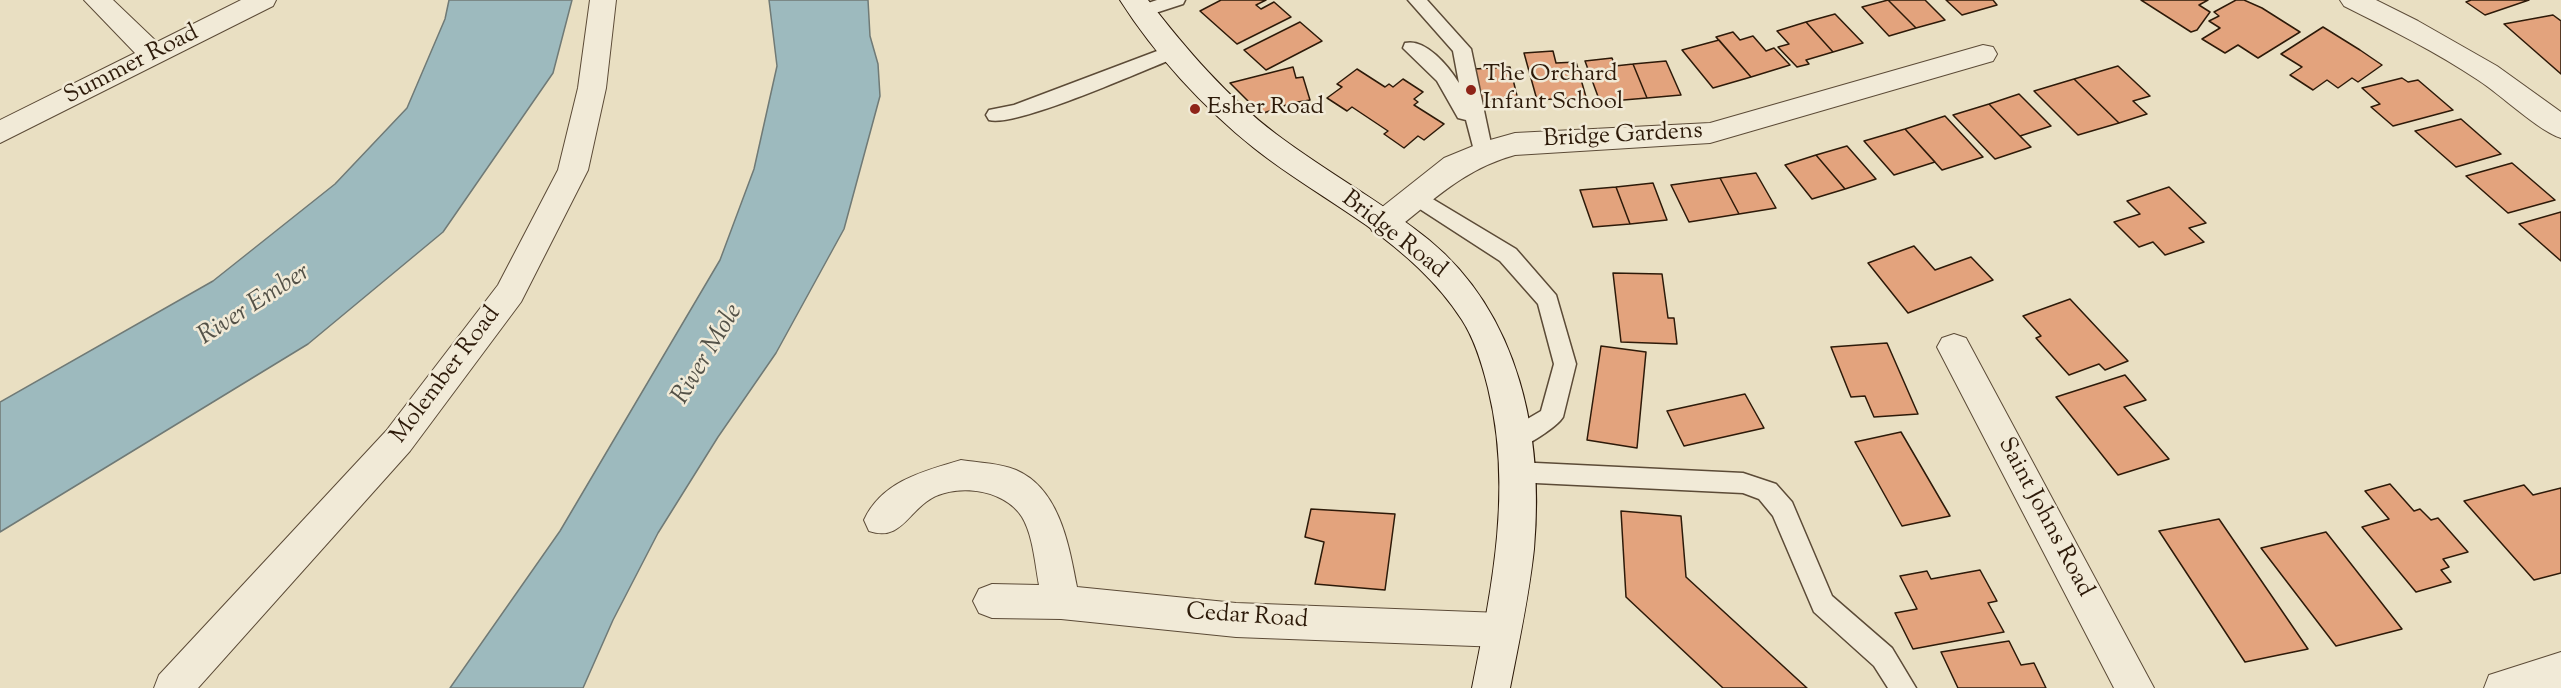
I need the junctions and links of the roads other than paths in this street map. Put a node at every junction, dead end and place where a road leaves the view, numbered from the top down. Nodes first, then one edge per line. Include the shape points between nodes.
1 (97, 0) edge
2 (263, 0) edge
3 (603, 0) edge
4 (1176, 0) edge
5 (1443, 0) edge
6 (2354, 0) edge
7 (1421, 3) edge
8 (1138, 6) edge
9 (1412, 48) dead end
10 (1173, 51) junction
11 (1983, 54) dead end
12 (153, 55) junction
13 (996, 115) dead end
14 (2561, 128) edge
15 (0, 133) edge
16 (1483, 153) junction
17 (1416, 197) junction
18 (1383, 223) junction
19 (1954, 347) dead end
20 (1513, 439) junction
21 (1515, 472) junction
22 (882, 520) dead end
23 (992, 602) dead end
24 (1061, 602) junction
25 (1502, 630) junction
26 (2561, 670) edge
27 (173, 688) edge
28 (1491, 688) edge
29 (1903, 688) edge
30 (2135, 688) edge
31 (2503, 688) edge

1 - 12 street
2 - 12 street, Summer Road
3 - 27 street, Molember Road via 592,88 573,170 510,293 398,441
4 - 8 lane
5 - 7 lane
6 - 14 street via 2473,61
7 - 16 lane via 1461,50
8 - 10 street, Bridge Road
9 - 16 lane via 1439,67 1453,85
10 - 13 lane via 1017,112
10 - 18 street, Bridge Road via 1249,129
11 - 16 street, Bridge Gardens via 1710,133 1515,144
12 - 15 street, Summer Road
16 - 17 street, Bridge Gardens via 1455,166
17 - 18 street, Bridge Gardens
17 - 20 lane via 1508,255 1548,301 1565,364 1551,417
18 - 20 street, Bridge Road via 1457,288 1481,324 1496,359
19 - 30 street, Saint Johns Road
20 - 21 street, Bridge Road
21 - 25 street, Bridge Road via 1517,527
21 - 29 lane via 1743,483 1767,491 1783,510 1823,604 1883,657
22 - 24 street via 916,489 961,476 1007,482 1037,507 1052,554
23 - 24 street, Cedar Road
24 - 25 street, Cedar Road via 1236,620
25 - 28 street, Bridge Road
26 - 31 street

